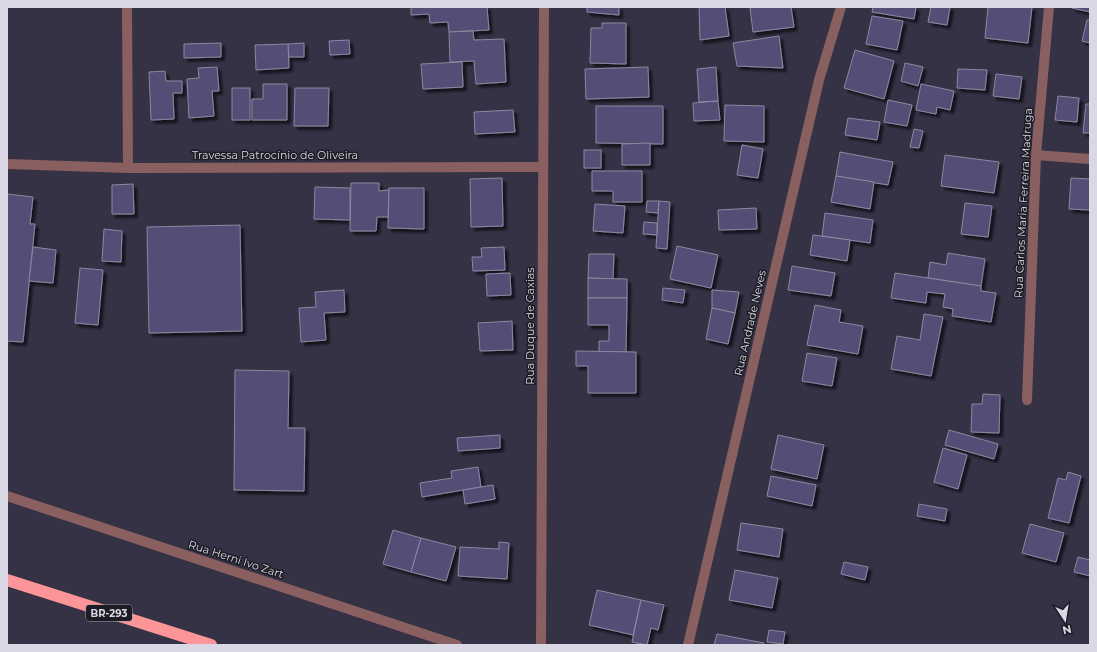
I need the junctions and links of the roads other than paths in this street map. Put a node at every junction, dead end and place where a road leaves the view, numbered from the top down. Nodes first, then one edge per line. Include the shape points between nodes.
1 (127, 7) edge
2 (544, 7) edge
3 (842, 7) edge
4 (1049, 7) edge
5 (1036, 155) junction
6 (1090, 159) edge
7 (7, 164) edge
8 (543, 167) junction
9 (128, 168) junction
10 (1027, 400) dead end
11 (7, 496) edge
12 (7, 580) edge
13 (211, 645) edge
14 (457, 645) edge
15 (540, 645) edge
16 (688, 645) edge

1 - 9 street
2 - 8 street, Rua Duque de Caxias
3 - 16 street, Rua Andrade Neves via 819,80
4 - 5 street, Rua Carlos Maria Ferreira Madruga
5 - 6 street
5 - 10 street, Rua Carlos Maria Ferreira Madruga
7 - 9 street, Travessa Patrocínio de Oliveira
8 - 9 street, Travessa Patrocínio de Oliveira
8 - 15 street, Rua Duque de Caxias
11 - 14 street, Rua Herni Ivo Zart
12 - 13 highway, BR-293

